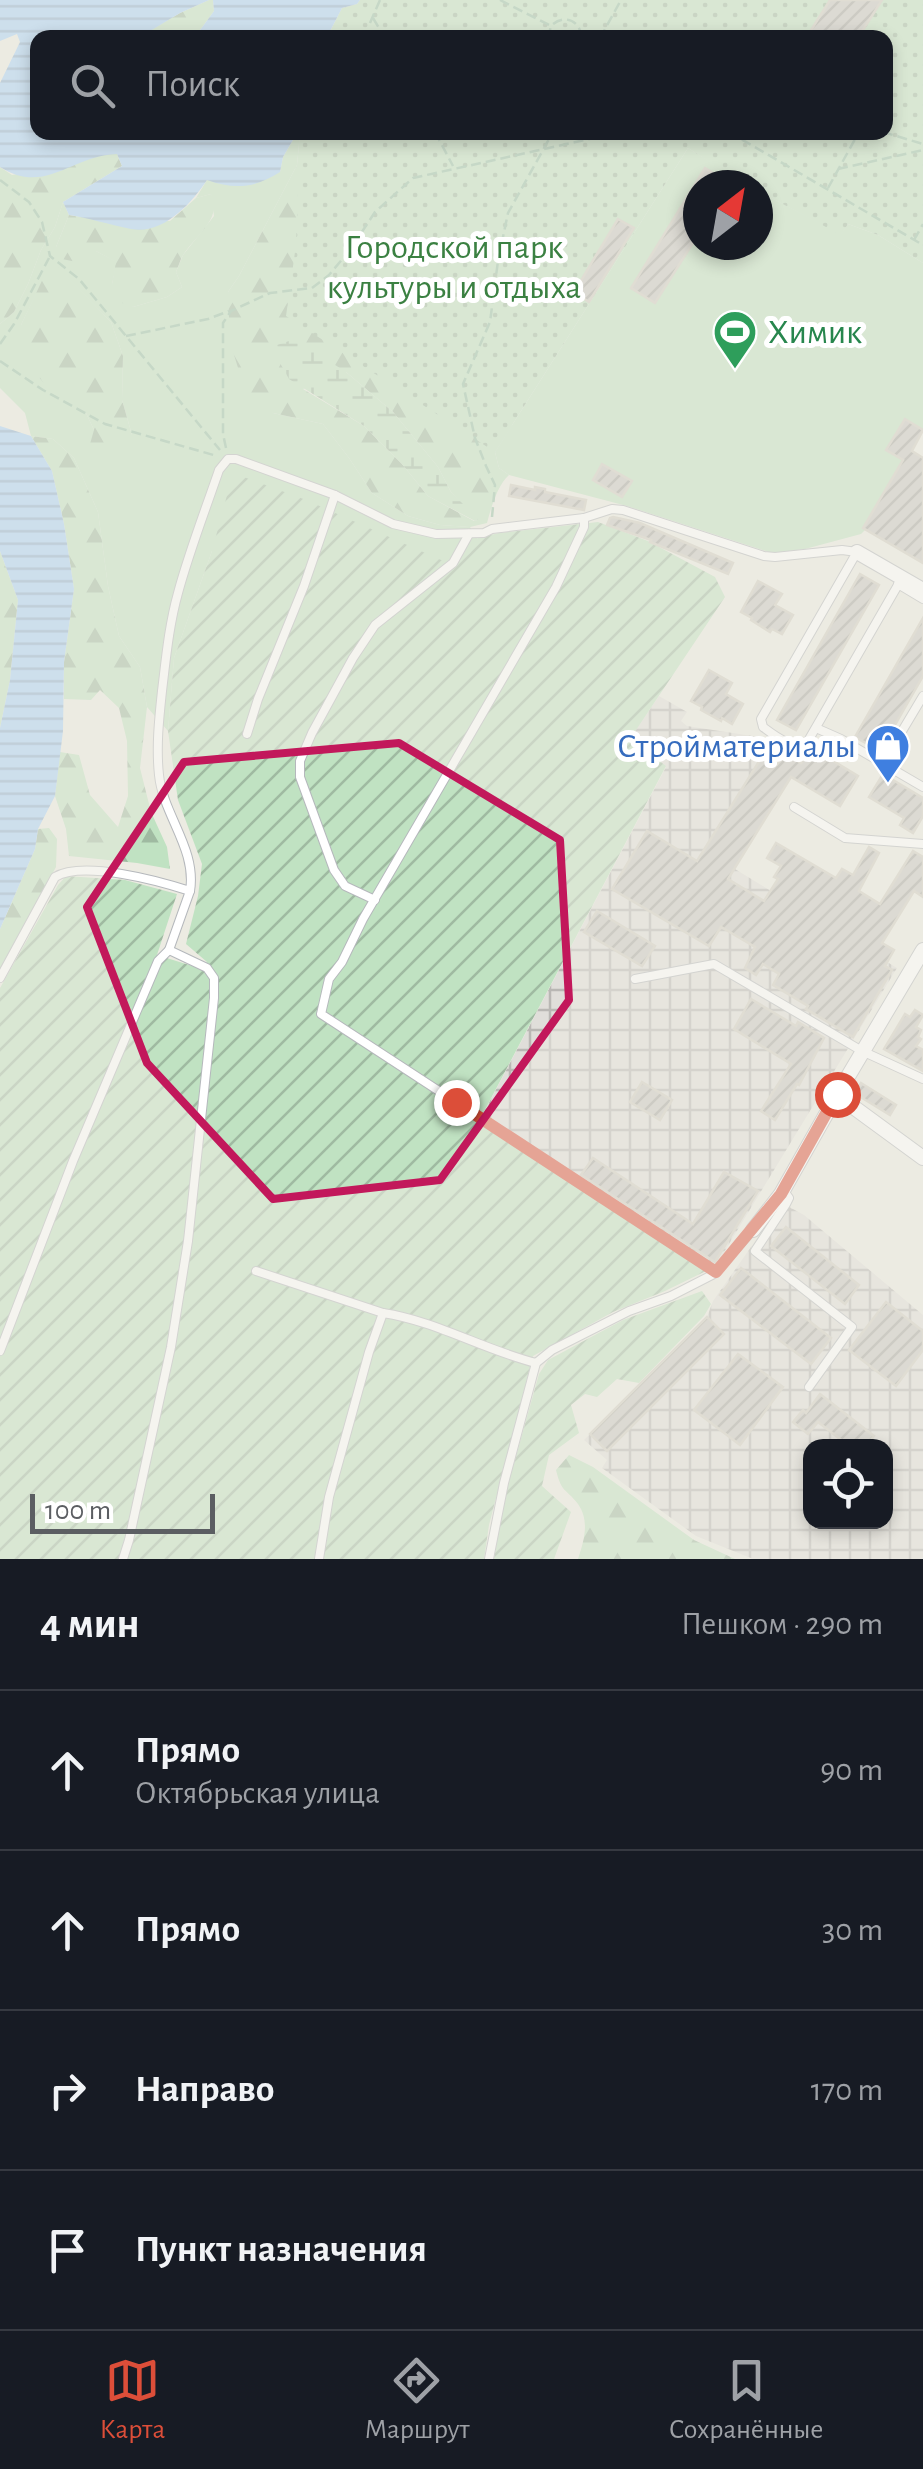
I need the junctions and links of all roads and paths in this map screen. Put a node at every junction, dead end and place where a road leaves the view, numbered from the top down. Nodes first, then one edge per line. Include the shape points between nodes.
1 (371, 0) edge
2 (500, 0) edge
3 (621, 0) edge
4 (379, 2) edge
5 (372, 17) junction
6 (370, 22) dead end
7 (550, 26) junction
8 (380, 30) edge
9 (549, 30) edge
10 (579, 30) edge
11 (604, 30) edge
12 (893, 135) edge
13 (439, 140) edge
14 (549, 140) edge
15 (587, 140) edge
16 (743, 140) edge
17 (855, 140) edge
18 (923, 147) edge
19 (544, 150) junction
20 (454, 167) junction
21 (838, 170) junction
22 (0, 180) edge
23 (827, 190) junction
24 (923, 224) edge
25 (914, 240) junction
26 (923, 245) edge
27 (50, 256) junction
28 (231, 311) junction
29 (126, 336) junction
30 (0, 344) edge
31 (0, 361) edge
32 (228, 459) junction
33 (336, 495) junction
34 (584, 518) junction
35 (492, 528) junction
36 (469, 534) junction
37 (858, 552) junction
38 (900, 581) junction
39 (923, 590) edge
40 (923, 599) edge
41 (923, 696) edge
42 (816, 728) junction
43 (247, 734) dead end
44 (883, 763) junction
45 (923, 787) edge
46 (794, 807) dead end
47 (923, 844) edge
48 (190, 891) junction
49 (375, 900) junction
50 (169, 950) junction
51 (923, 950) edge
52 (0, 978) edge
53 (635, 979) dead end
54 (862, 1052) junction
55 (923, 1079) edge
56 (837, 1094) junction
57 (923, 1158) edge
58 (783, 1190) junction
59 (753, 1230) joint
60 (256, 1271) dead end
61 (716, 1272) junction
62 (383, 1312) junction
63 (0, 1350) edge
64 (536, 1362) junction
65 (809, 1387) dead end
66 (123, 1559) edge
67 (319, 1559) edge
68 (489, 1559) edge

1 - 4 path
2 - 7 path
3 - 11 path
4 - 5 path
5 - 6 path
5 - 8 path
7 - 9 path
7 - 10 path via 569,20
12 - 18 path
13 - 20 path
14 - 19 path
15 - 19 path
16 - 23 path
17 - 21 path
18 - 21 path
19 - 20 path
19 - 35 path via 508,213 490,322 464,384 495,484
20 - 28 path via 414,178 374,212 340,263 312,288 270,293
21 - 23 path
22 - 27 path via 42,222
23 - 25 path
24 - 25 path
25 - 26 path
27 - 29 path
27 - 30 path
28 - 29 path
28 - 32 path via 223,323
29 - 32 path
31 - 32 path via 105,424
32 - 33 lane
32 - 48 lane via 178,594 158,731 158,777 189,862
33 - 36 lane via 393,524
33 - 43 lane
34 - 35 lane
34 - 37 lane via 623,510 764,556
34 - 49 lane via 556,587
35 - 36 lane
36 - 49 lane via 453,563 375,625 300,761 334,870 345,886
37 - 38 street
37 - 42 lane via 761,719 772,734 797,746
38 - 39 street
38 - 40 lane
38 - 42 lane
41 - 44 lane
42 - 44 lane
44 - 45 lane
46 - 47 lane via 844,838
48 - 50 lane
48 - 52 lane via 124,874 65,872
49 - 61 lane via 329,979 321,1014
50 - 63 lane via 158,961
50 - 66 lane via 206,968 214,978 214,998 174,1330
51 - 54 street
53 - 54 lane via 714,964
54 - 55 lane
54 - 56 street
56 - 57 street
56 - 58 street
58 - 59 street
58 - 65 lane via 789,1198 756,1251 852,1327
59 - 61 lane
60 - 62 lane
61 - 64 lane
62 - 64 lane
62 - 67 lane via 329,1496
64 - 68 lane

